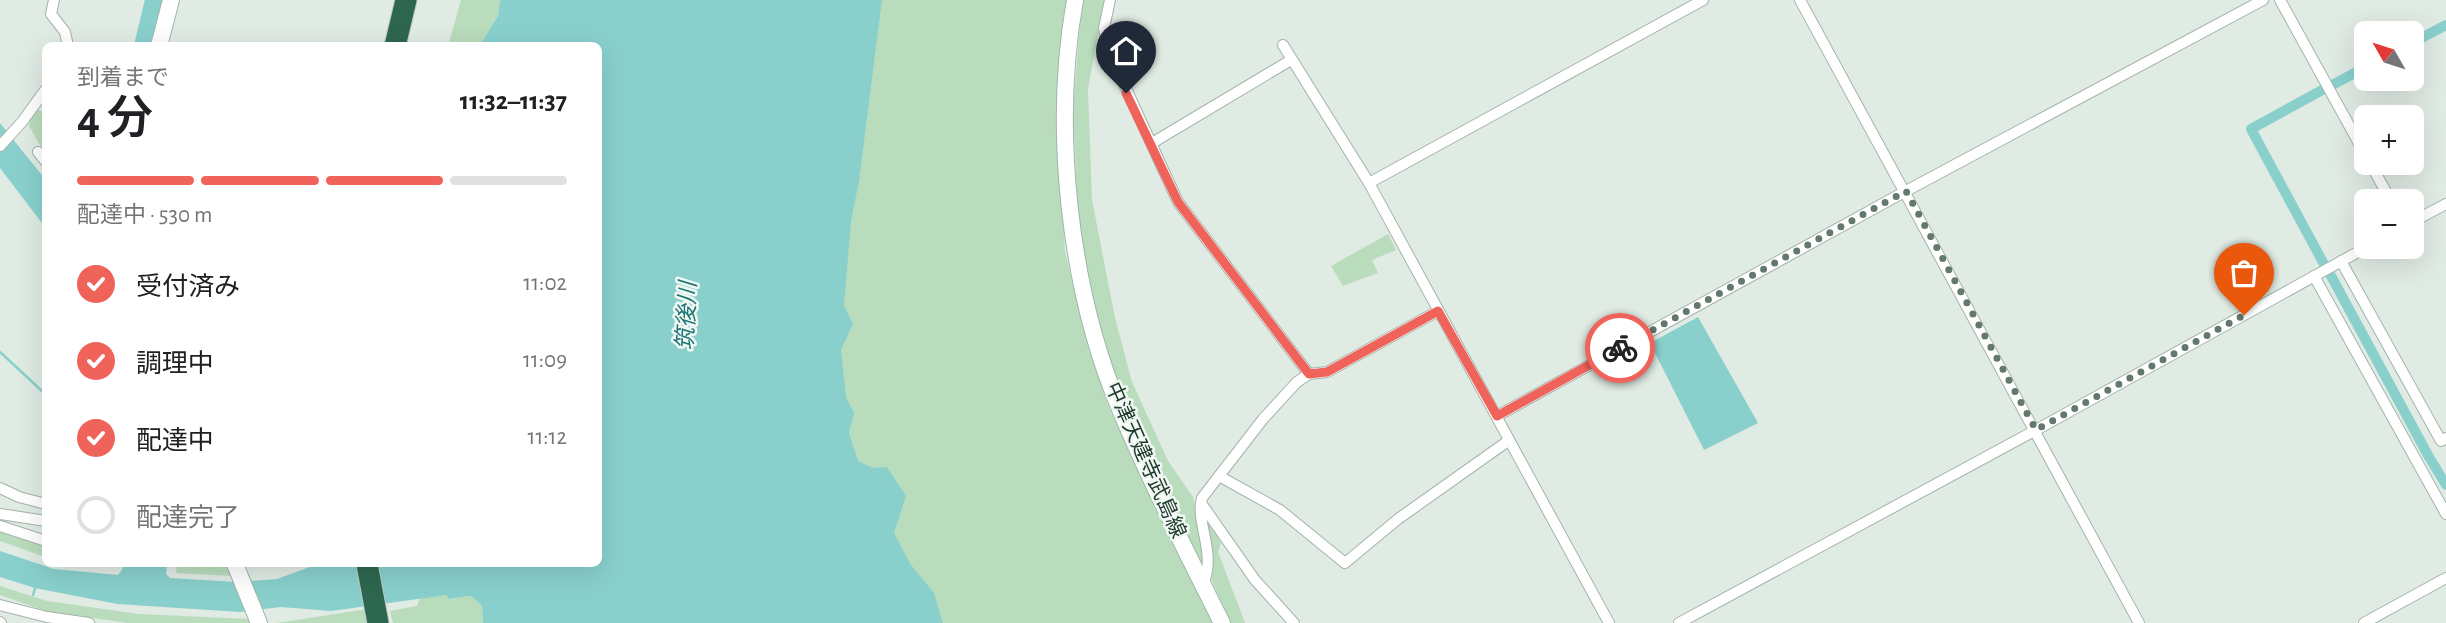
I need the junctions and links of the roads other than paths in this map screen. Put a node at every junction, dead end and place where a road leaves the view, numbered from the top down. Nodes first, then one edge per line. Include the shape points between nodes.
1 (54, 0) edge
2 (171, 0) edge
3 (406, 0) edge
4 (1075, 0) edge
5 (1110, 0) edge
6 (1703, 0) edge
7 (1800, 0) edge
8 (2263, 0) edge
9 (2280, 0) edge
10 (67, 42) edge
11 (160, 42) edge
12 (396, 42) edge
13 (1283, 45) dead end
14 (1291, 60) junction
15 (42, 94) edge
16 (2354, 134) edge
17 (1152, 143) junction
18 (0, 146) edge
19 (38, 152) dead end
20 (42, 157) edge
21 (1368, 183) junction
22 (1906, 191) junction
23 (2446, 204) edge
24 (2424, 216) edge
25 (2354, 254) edge
26 (2341, 261) junction
27 (2314, 276) junction
28 (1438, 311) junction
29 (1309, 374) junction
30 (1497, 416) junction
31 (2036, 430) junction
32 (2446, 438) edge
33 (1508, 441) junction
34 (1219, 476) junction
35 (0, 488) edge
36 (42, 503) edge
37 (1201, 503) junction
38 (0, 514) edge
39 (2446, 514) edge
40 (42, 520) edge
41 (0, 526) edge
42 (42, 540) edge
43 (236, 567) edge
44 (368, 567) edge
45 (2446, 578) edge
46 (1203, 585) junction
47 (0, 605) edge
48 (377, 615) edge
49 (89, 623) edge
50 (259, 623) edge
51 (1222, 623) edge
52 (1294, 623) edge
53 (1609, 623) edge
54 (1679, 623) edge
55 (2139, 623) edge
56 (2364, 623) edge

1 - 10 street via 51,13
2 - 11 main road
3 - 12 highway
4 - 46 main road, 中津天建寺武島線 via 1065,113 1075,253 1091,324 1118,406
5 - 17 street via 1104,28 1107,47
6 - 21 street
7 - 22 street
8 - 22 street
9 - 16 street
13 - 14 street
14 - 17 street
14 - 21 street
15 - 18 street
17 - 29 street via 1178,202
19 - 20 street
21 - 28 street
22 - 30 street
22 - 31 street
23 - 24 street
25 - 26 street
26 - 27 street
26 - 32 street via 2441,441
27 - 31 street
27 - 39 street
28 - 29 street via 1327,372
28 - 30 street
29 - 34 street via 1263,419
30 - 33 street
31 - 54 street
31 - 55 street
33 - 34 street via 1345,563 1280,510
33 - 53 street
34 - 37 street
35 - 36 street
37 - 46 street via 1208,546
37 - 52 street via 1255,580
38 - 40 street
41 - 42 street
43 - 50 main road
44 - 48 highway
45 - 56 street
46 - 51 main road, 中津天建寺武島線
47 - 49 street

